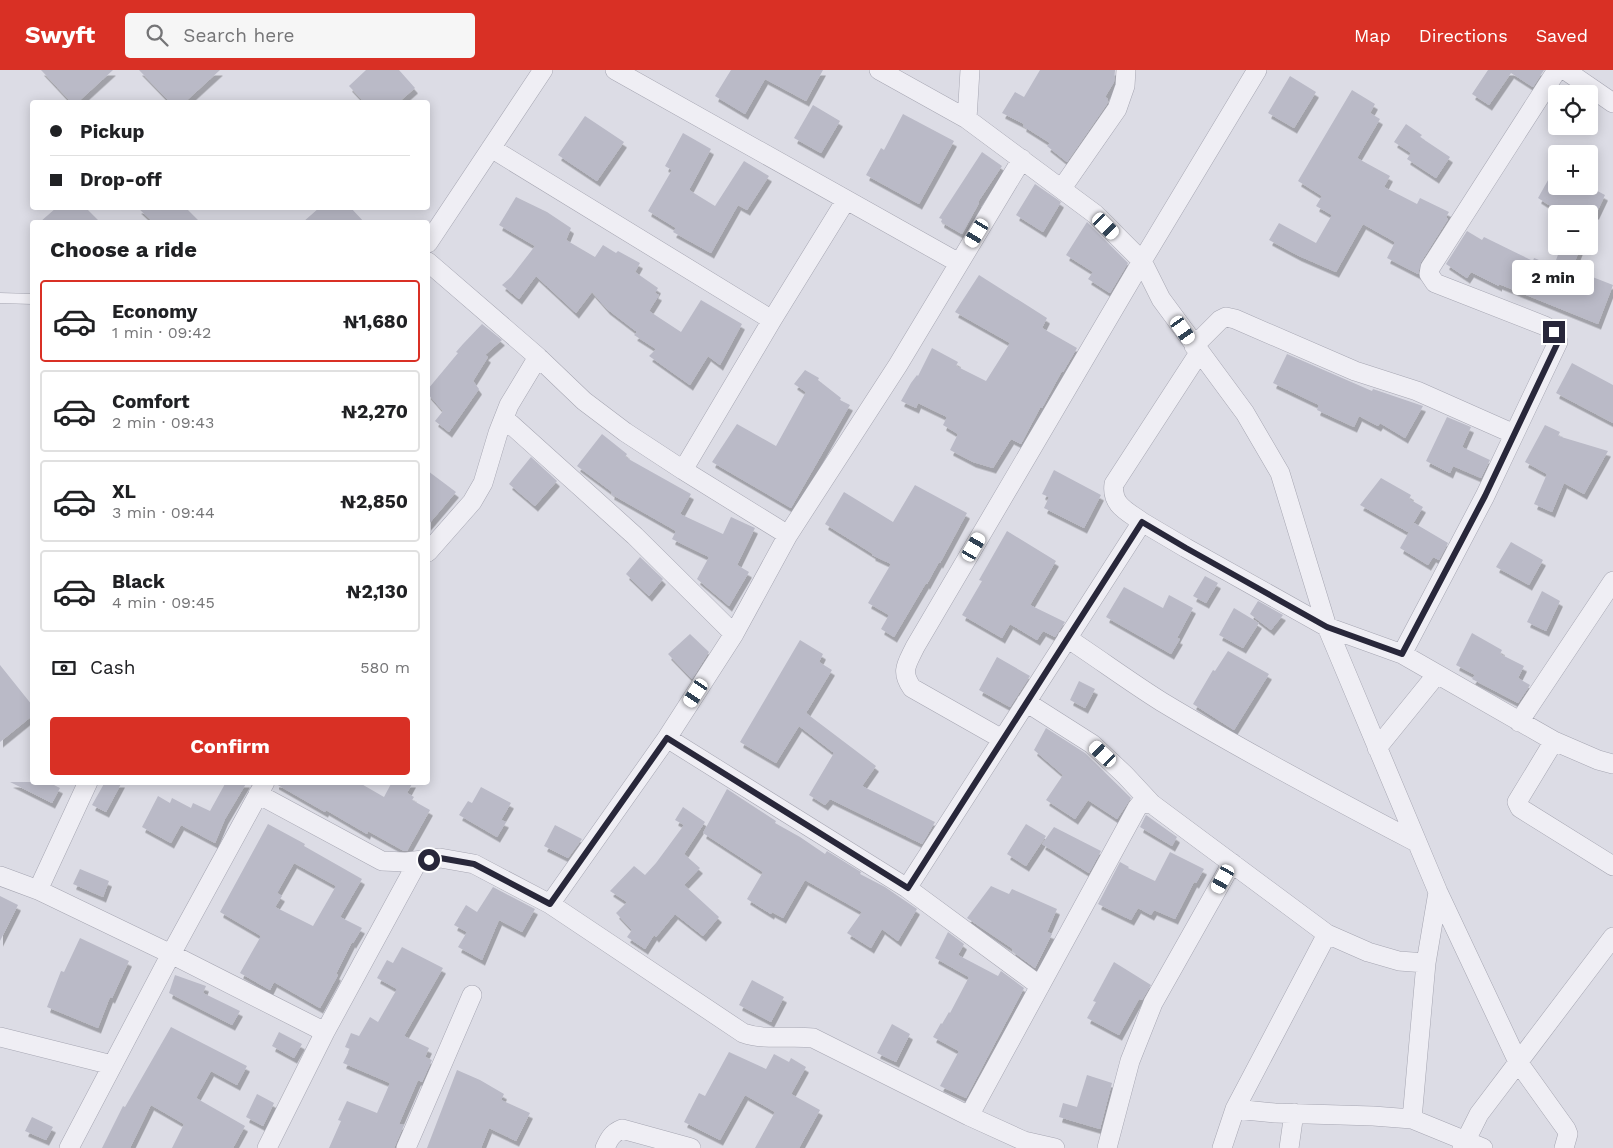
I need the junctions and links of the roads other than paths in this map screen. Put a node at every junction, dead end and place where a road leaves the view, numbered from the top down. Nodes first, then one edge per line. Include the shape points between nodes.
1 (543, 70) edge
2 (615, 70) edge
3 (879, 70) edge
4 (970, 70) edge
5 (1126, 70) edge
6 (1257, 70) edge
7 (1557, 70) edge
8 (1565, 70) edge
9 (1613, 103) edge
10 (967, 119) junction
11 (491, 148) junction
12 (1022, 159) junction
13 (1062, 188) junction
14 (846, 200) junction
15 (430, 240) edge
16 (1142, 261) junction
17 (959, 263) junction
18 (430, 264) edge
19 (0, 298) edge
20 (30, 299) edge
21 (772, 320) junction
22 (1197, 349) junction
23 (538, 358) junction
24 (504, 418) junction
25 (1514, 434) junction
26 (683, 470) junction
27 (1142, 522) junction
28 (788, 535) junction
29 (430, 550) edge
30 (1613, 581) edge
31 (1327, 627) junction
32 (734, 634) junction
33 (1067, 638) junction
34 (1402, 654) junction
35 (1437, 674) junction
36 (1026, 702) junction
37 (1518, 722) junction
38 (667, 738) junction
39 (1002, 739) junction
40 (1554, 741) junction
41 (1377, 748) junction
42 (1613, 764) edge
43 (87, 785) edge
44 (262, 788) edge
45 (1152, 804) junction
46 (1416, 842) junction
47 (418, 861) junction
48 (1232, 863) junction
49 (1613, 866) edge
50 (0, 876) edge
51 (908, 888) junction
52 (38, 890) junction
53 (1438, 892) junction
54 (550, 904) junction
55 (1327, 934) junction
56 (1613, 937) edge
57 (171, 954) junction
58 (1426, 963) junction
59 (1040, 986) junction
60 (472, 996) dead end
61 (325, 1032) junction
62 (0, 1037) edge
63 (1518, 1062) junction
64 (112, 1065) junction
65 (1235, 1109) junction
66 (1294, 1113) junction
67 (969, 1116) junction
68 (1412, 1119) junction
69 (1022, 1144) edge
70 (1464, 1144) edge
71 (68, 1148) edge
72 (267, 1148) edge
73 (406, 1148) edge
74 (605, 1148) edge
75 (691, 1148) edge
76 (1055, 1148) edge
77 (1107, 1148) edge
78 (1222, 1148) edge
79 (1289, 1148) edge
80 (1484, 1148) edge
81 (1564, 1148) edge

1 - 11 street
2 - 14 street
3 - 10 street
4 - 10 street
5 - 13 street via 1125,86 1116,109
6 - 16 street
7 - 25 street via 1429,274 1435,282 1544,326 1557,337 1558,342
8 - 9 street
10 - 12 street
11 - 15 street
11 - 21 street
12 - 13 street
12 - 17 street
13 - 16 street
14 - 17 street
14 - 21 street
16 - 22 street via 1157,292
16 - 39 street via 905,668 906,679 912,688
17 - 28 street via 898,365
18 - 23 street
19 - 20 lane
21 - 26 street
22 - 25 street via 1220,320 1226,317 1235,319 1355,371 1417,391
22 - 27 street via 1114,484 1116,502
22 - 31 street via 1245,413 1280,473
23 - 24 street
23 - 26 street via 584,401
24 - 29 street via 484,483 472,502
24 - 32 street via 635,536
25 - 34 street
26 - 28 street
27 - 31 street
27 - 33 street
28 - 32 street
30 - 37 street
31 - 34 street
31 - 41 street
32 - 38 street
33 - 36 street
33 - 46 street via 1216,733
34 - 35 street
35 - 37 street
35 - 41 street
36 - 39 street
36 - 45 street via 1092,744
37 - 40 street
38 - 51 street
38 - 54 street
39 - 51 street
40 - 42 street
40 - 49 street via 1517,802 1520,808
41 - 46 street
43 - 52 street
44 - 47 street via 382,861
44 - 57 street
45 - 48 street
45 - 59 street via 1141,803 1137,808
46 - 53 street
47 - 54 street via 440,858 474,864
47 - 61 street
48 - 55 street
48 - 77 street via 1153,1003 1130,1060
50 - 52 street
51 - 59 street
52 - 57 street
53 - 58 street
53 - 63 street
54 - 67 street via 743,1033 765,1038 814,1038
55 - 58 street via 1368,952 1399,961
55 - 65 street
56 - 63 street
57 - 61 street
57 - 64 street
58 - 68 street
59 - 67 street
60 - 73 street
61 - 72 street
62 - 64 street
63 - 70 street via 1479,1114
63 - 81 street via 1566,1129 1568,1134
64 - 71 street
65 - 66 street
65 - 78 street
66 - 68 street
66 - 79 street
67 - 69 street
68 - 70 street
69 - 76 street
70 - 80 street
74 - 75 street via 615,1132 622,1129

